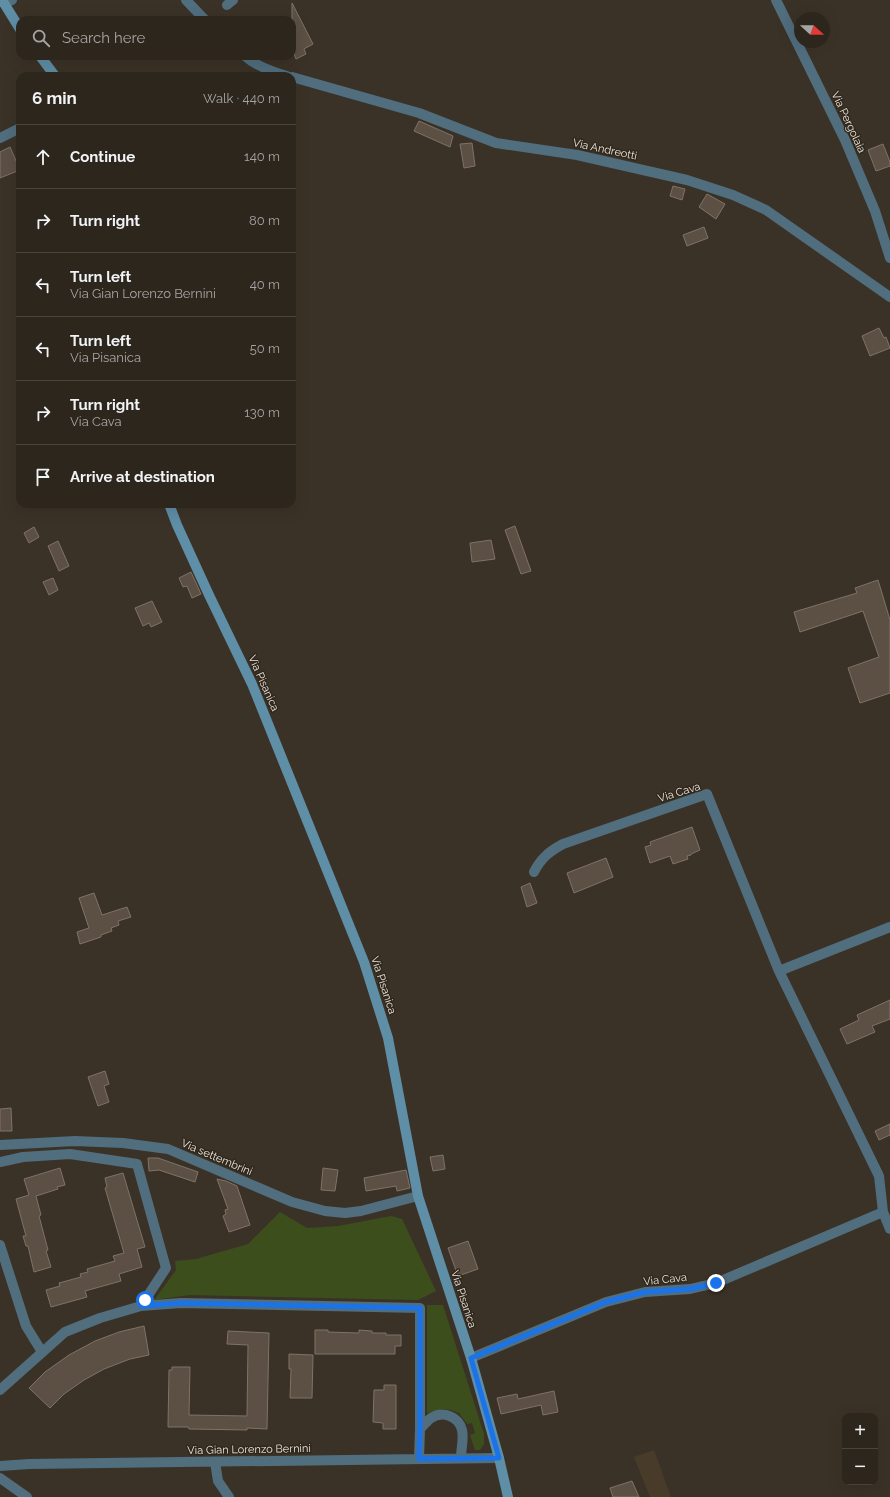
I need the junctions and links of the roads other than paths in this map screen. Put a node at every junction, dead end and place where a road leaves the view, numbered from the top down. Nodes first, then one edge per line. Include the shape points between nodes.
1 (186, 0) edge
2 (776, 0) edge
3 (6, 1) edge
4 (201, 16) edge
5 (16, 21) edge
6 (43, 60) edge
7 (250, 60) edge
8 (52, 72) edge
9 (275, 72) edge
10 (296, 78) edge
11 (16, 130) edge
12 (0, 138) edge
13 (890, 258) edge
14 (890, 297) edge
15 (171, 508) edge
16 (534, 872) dead end
17 (890, 927) edge
18 (779, 971) junction
19 (0, 1145) edge
20 (0, 1162) edge
21 (418, 1196) junction
22 (883, 1212) junction
23 (890, 1229) edge
24 (0, 1245) edge
25 (141, 1306) junction
26 (42, 1352) junction
27 (471, 1358) junction
28 (0, 1390) edge
29 (420, 1429) junction
30 (461, 1458) junction
31 (499, 1458) junction
32 (419, 1459) junction
33 (215, 1462) junction
34 (0, 1466) edge
35 (0, 1478) edge
36 (27, 1497) edge
37 (229, 1497) edge
38 (508, 1497) edge

1 - 4 street
2 - 13 street, Via Pergolaia via 845,140 875,211
3 - 5 street
6 - 8 street
7 - 9 street
10 - 14 street, Via Andreotti via 419,113 496,143 577,155 687,180 733,195 766,210
11 - 12 street
15 - 21 street, Via Pisanica via 252,684 364,962 388,1038
16 - 18 street, Via Cava via 548,852 563,844 707,794
17 - 18 street
18 - 22 street, Via Cava via 879,1176
19 - 21 street, Via settembrini via 75,1141 122,1143 168,1150 292,1202 326,1211 361,1211
20 - 25 street via 23,1157 70,1154 137,1164 166,1268
21 - 27 street, Via Pisanica
22 - 23 street, Via Cava
22 - 27 street, Via Cava via 716,1283 690,1289 645,1292 606,1302
24 - 26 street via 26,1326
25 - 26 street via 65,1332
25 - 29 street via 182,1303 420,1308
26 - 28 street
27 - 31 street, Via Pisanica
29 - 30 street via 432,1417 454,1417 462,1430
29 - 32 street
30 - 31 street, Via Gian Lorenzo Bernini
30 - 32 street, Via Gian Lorenzo Bernini
31 - 38 street, Via Pisanica
32 - 33 street, Via Gian Lorenzo Bernini
33 - 34 street, Via Gian Lorenzo Bernini
33 - 37 street via 218,1480
35 - 36 street

